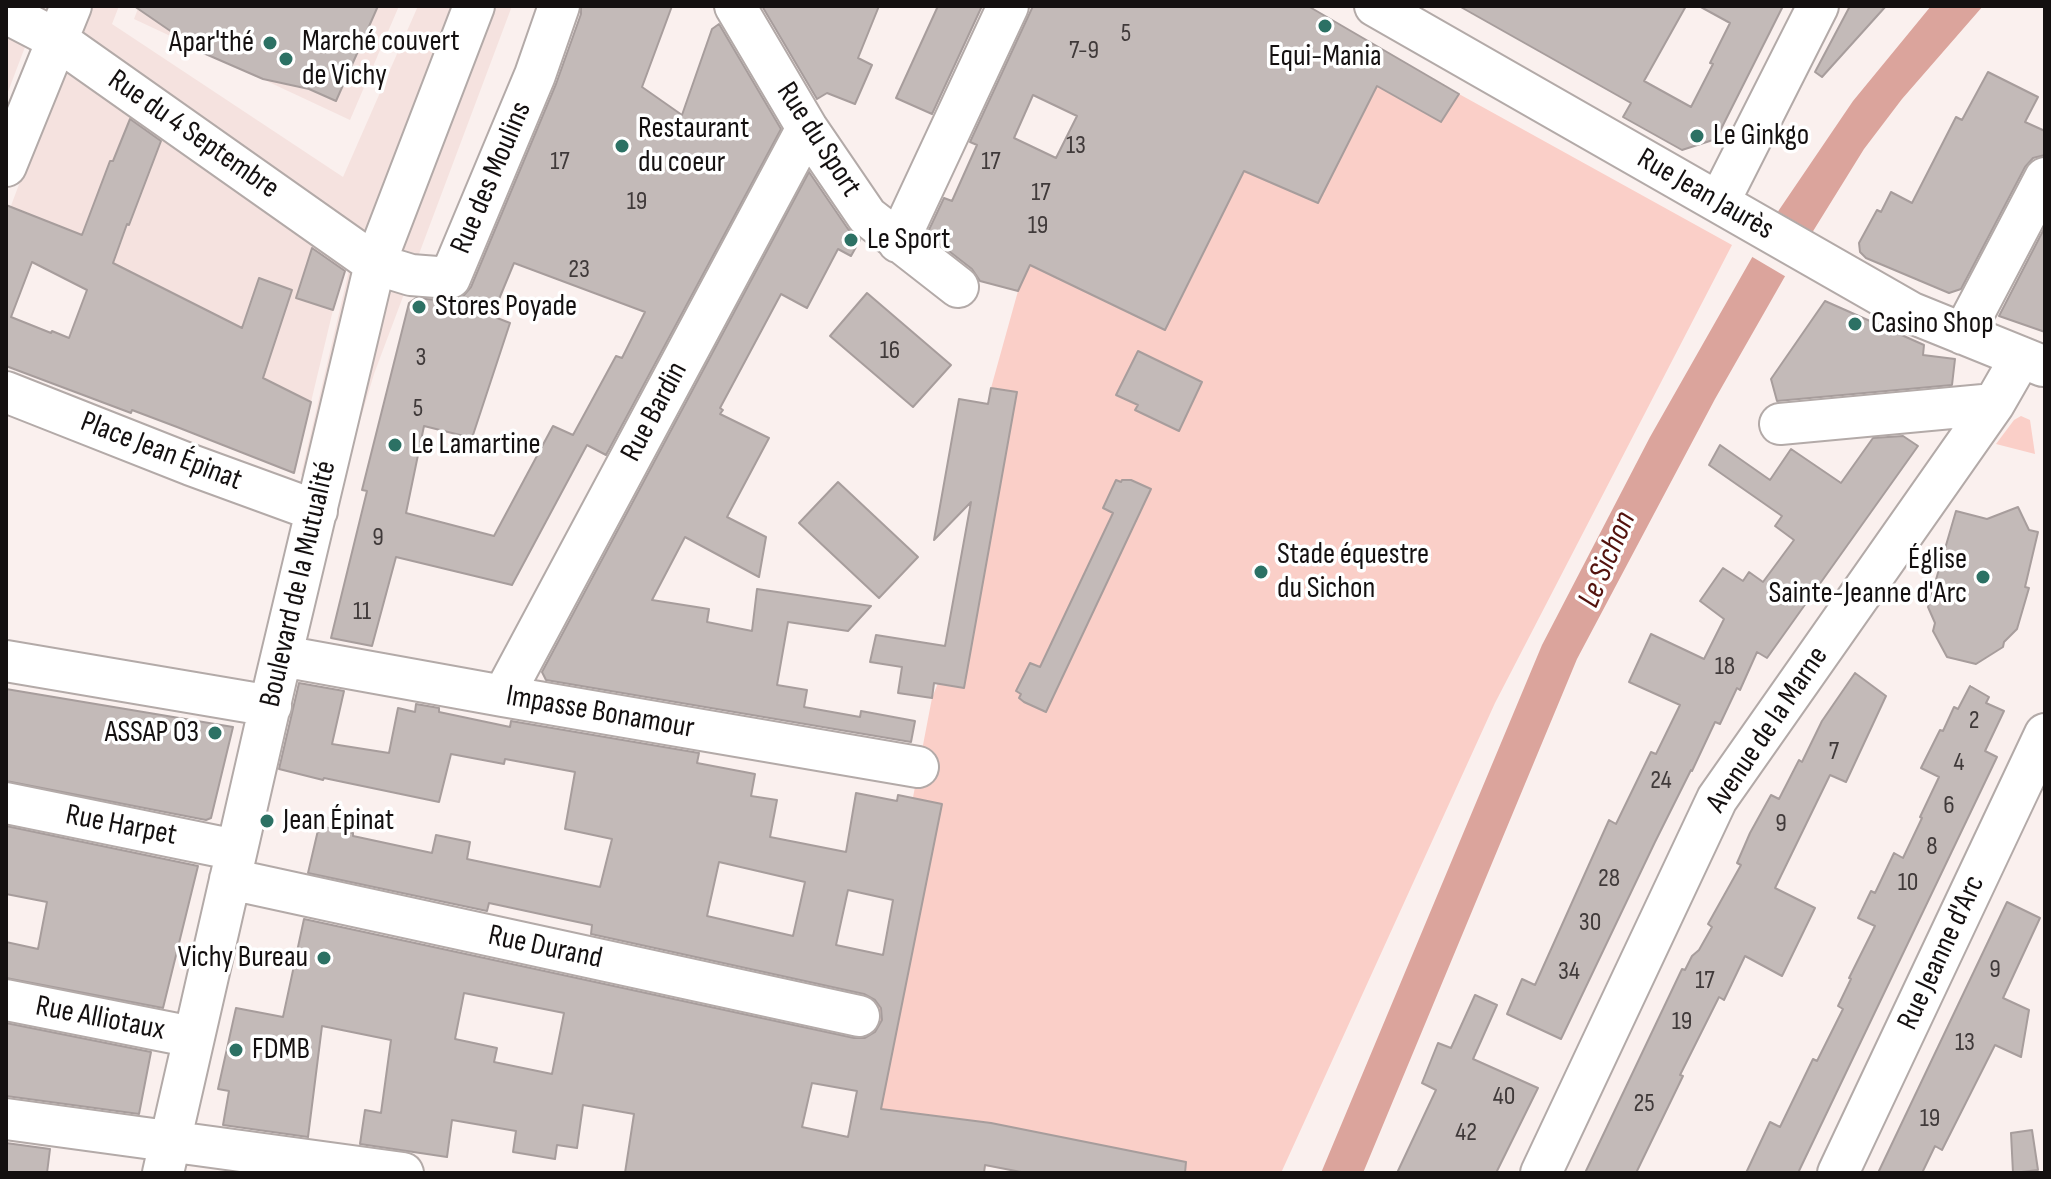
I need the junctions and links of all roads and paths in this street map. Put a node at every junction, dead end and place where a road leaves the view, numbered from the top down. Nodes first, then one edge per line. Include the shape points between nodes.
1 (474, 6) edge
2 (559, 6) edge
3 (735, 6) edge
4 (1008, 6) edge
5 (1818, 6) edge
6 (1386, 9) edge
7 (6, 13) edge
8 (64, 22) edge
9 (807, 128) junction
10 (6, 166) edge
11 (2045, 178) edge
12 (1734, 211) junction
13 (898, 242) junction
14 (375, 264) junction
15 (958, 287) dead end
16 (1963, 334) junction
17 (2033, 362) edge
18 (6, 392) edge
19 (1994, 404) junction
20 (1780, 424) dead end
21 (317, 511) junction
22 (282, 656) junction
23 (6, 661) edge
24 (503, 696) junction
25 (271, 706) junction
26 (2045, 734) edge
27 (918, 767) dead end
28 (6, 803) edge
29 (233, 864) junction
30 (6, 1000) edge
31 (859, 1016) dead end
32 (193, 1037) junction
33 (6, 1119) edge
34 (166, 1157) edge
35 (403, 1173) edge
36 (1541, 1173) edge
37 (1838, 1173) edge

1 - 14 street, Boulevard de la Mutualité
2 - 14 street, Rue des Moulins via 450,278 411,275
3 - 9 street, Rue du Sport
4 - 13 street
5 - 12 street
6 - 12 street, Rue Jean Jaurès
7 - 8 street, Rue du 4 Septembre
8 - 10 street
8 - 14 street, Rue du 4 Septembre
9 - 13 street, Rue du Sport via 867,216
9 - 24 street, Rue Bardin
11 - 16 street
12 - 16 street, Rue Jean Jaurès via 1912,313
13 - 15 street, Rue du Sport
14 - 21 street, Boulevard de la Mutualité
16 - 17 street, Rue Jean Jaurès
17 - 19 street, Avenue de la Marne
18 - 21 street, Place Jean Épinat
19 - 20 street
19 - 36 street, Avenue de la Marne via 1717,799
21 - 22 street, Boulevard de la Mutualité
22 - 24 street, Impasse Bonamour
22 - 25 street, Boulevard de la Mutualité
23 - 25 street
24 - 27 street, Impasse Bonamour
25 - 29 street, Boulevard de la Mutualité
26 - 37 street, Rue Jeanne d'Arc
28 - 29 street, Rue Harpet
29 - 31 street, Rue Durand
29 - 32 street, Boulevard de la Mutualité
30 - 32 street, Rue Alliotaux
32 - 34 street, Boulevard de la Mutualité
33 - 34 street
34 - 35 street

